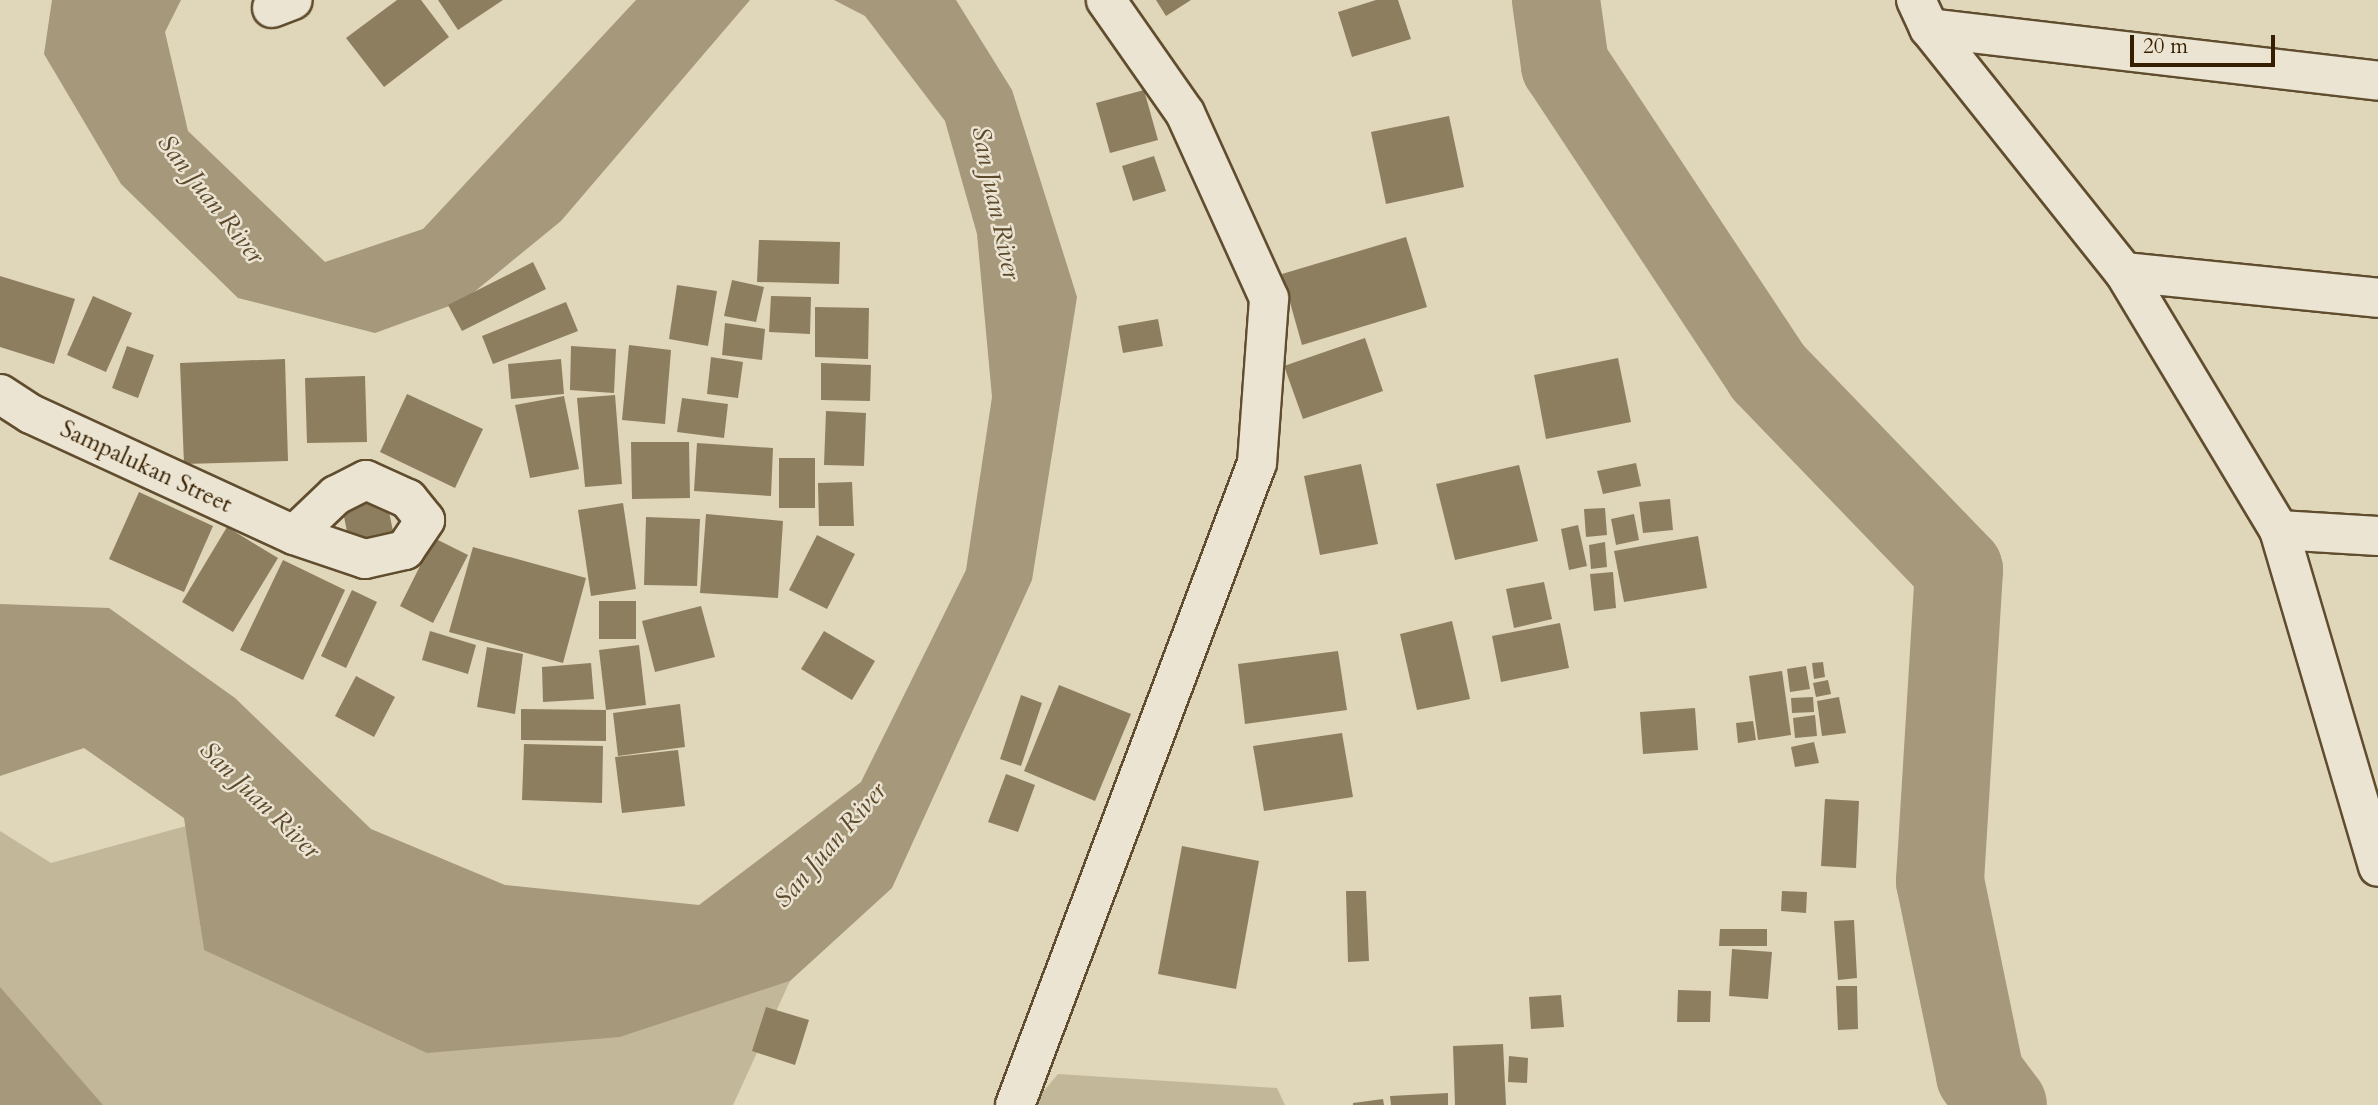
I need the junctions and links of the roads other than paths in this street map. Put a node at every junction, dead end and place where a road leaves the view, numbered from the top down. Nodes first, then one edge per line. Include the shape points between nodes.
1 (1106, 0) edge
2 (1922, 14) edge
3 (2378, 80) edge
4 (2124, 272) junction
5 (2378, 298) edge
6 (0, 394) edge
7 (2279, 530) junction
8 (294, 535) dead end
9 (2378, 536) edge
10 (2378, 867) edge
11 (1014, 1105) edge

1 - 11 street via 1185,113 1269,298 1256,464
2 - 3 street
2 - 4 street
4 - 5 street
4 - 7 street
6 - 8 street, Sampalukan Street via 31,414
7 - 9 street
7 - 10 street

